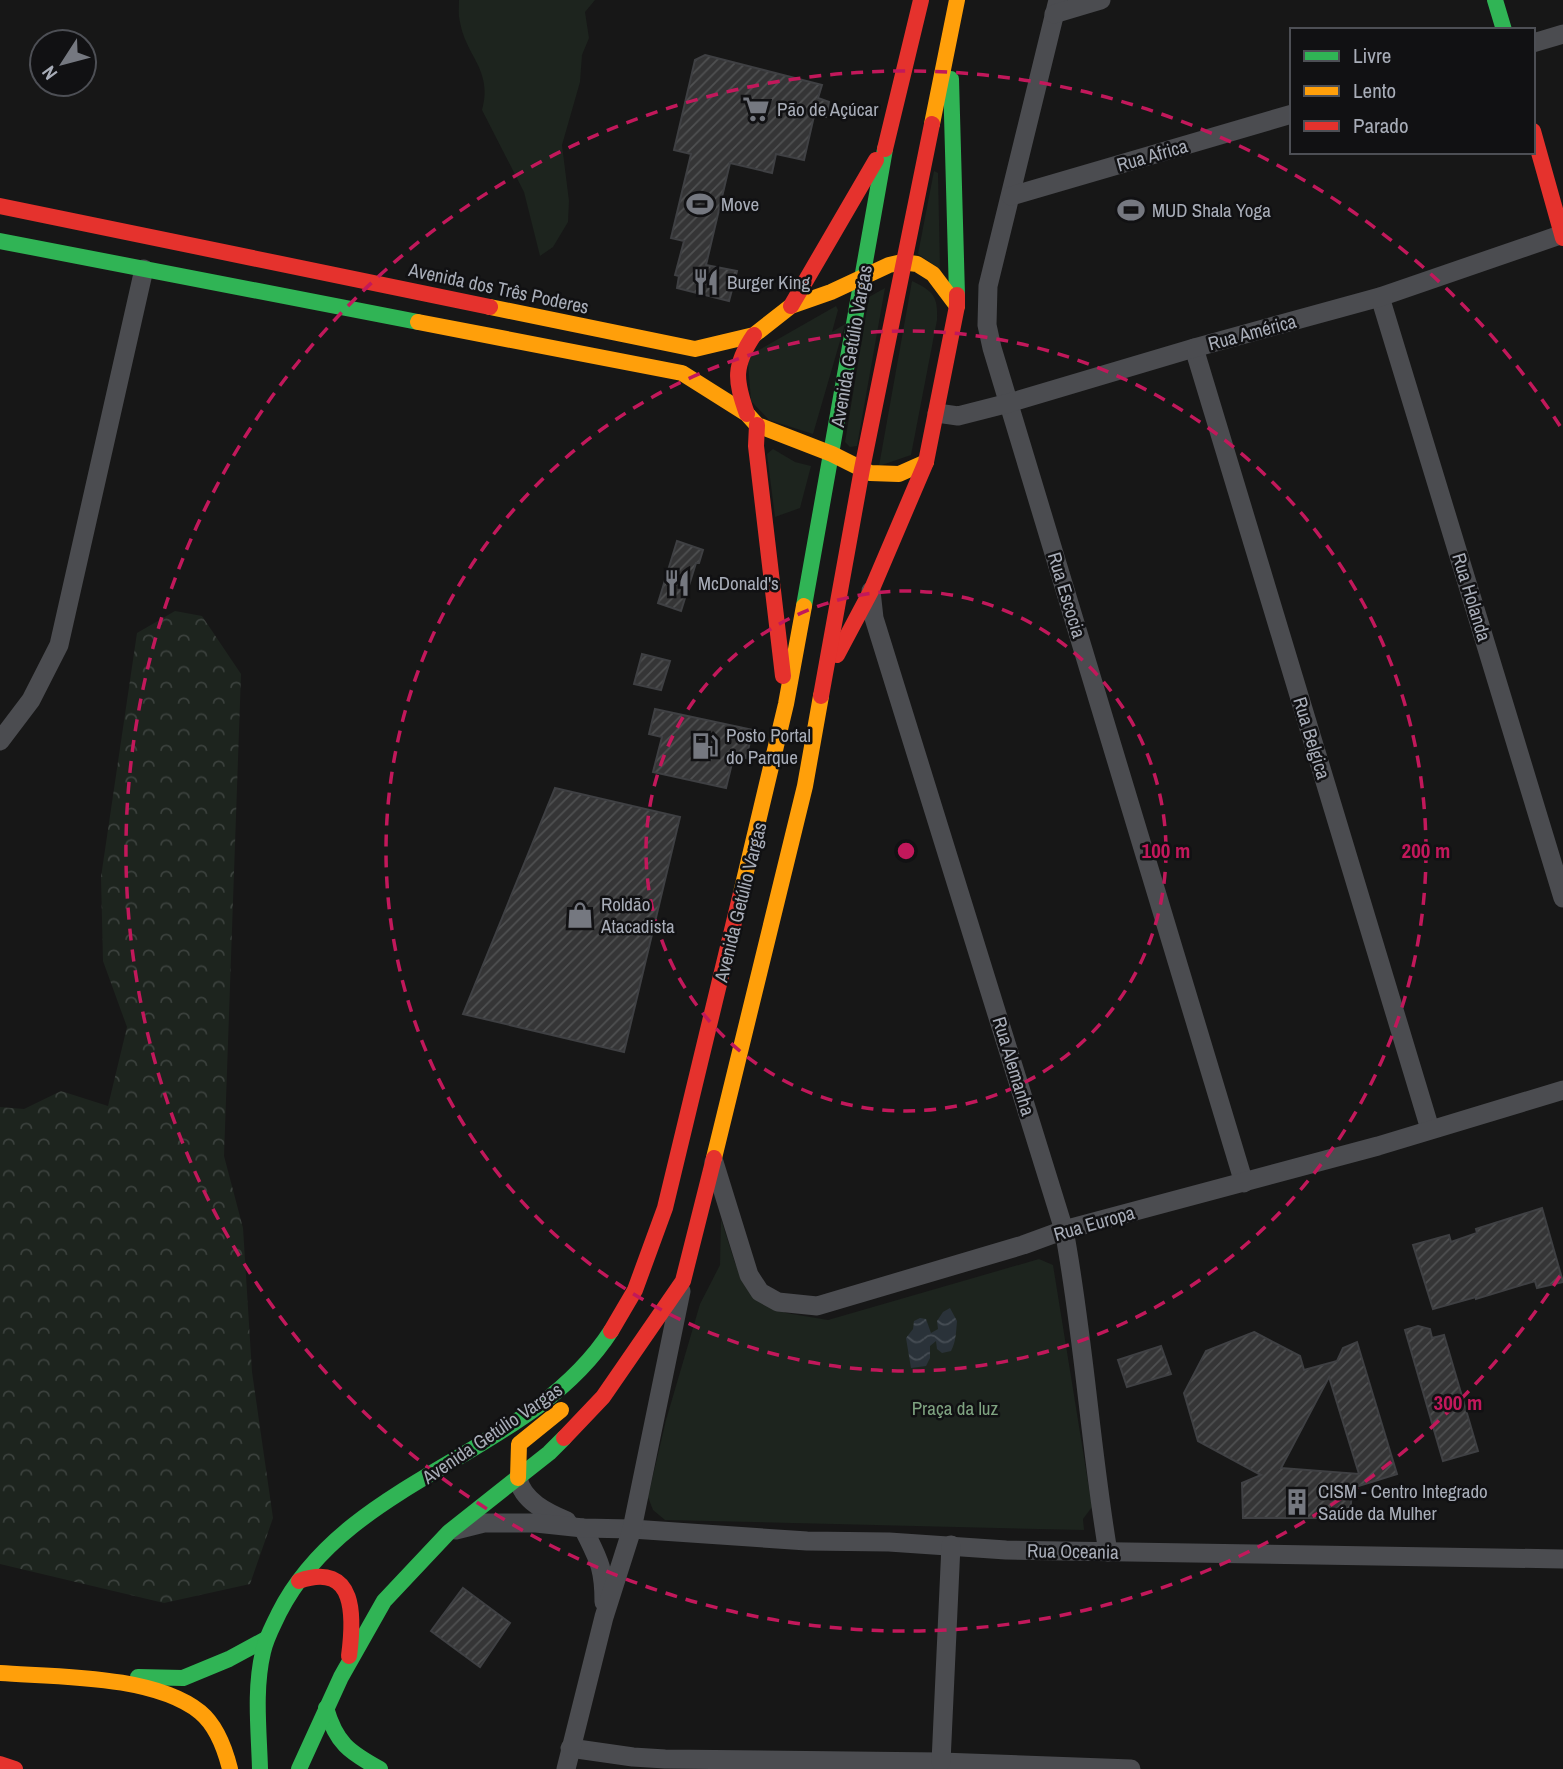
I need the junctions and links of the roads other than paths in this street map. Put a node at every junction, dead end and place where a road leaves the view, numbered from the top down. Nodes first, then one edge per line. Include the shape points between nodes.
1 (921, 0) edge
2 (957, 0) edge
3 (1101, 0) edge
4 (1494, 0) edge
5 (1056, 7) edge
6 (951, 23) junction
7 (1503, 28) edge
8 (1563, 34) edge
9 (1535, 42) edge
10 (1290, 115) edge
11 (1535, 138) edge
12 (886, 143) junction
13 (1012, 196) junction
14 (0, 206) edge
15 (1563, 235) edge
16 (0, 241) edge
17 (902, 262) junction
18 (144, 269) junction
19 (862, 278) junction
20 (1380, 297) junction
21 (791, 306) junction
22 (957, 306) junction
23 (754, 335) junction
24 (1194, 348) junction
25 (1009, 403) junction
26 (937, 413) junction
27 (752, 419) junction
28 (832, 454) junction
29 (926, 462) junction
30 (862, 469) junction
31 (871, 591) junction
32 (824, 683) junction
33 (786, 704) junction
34 (0, 741) edge
35 (1563, 898) edge
36 (1563, 1090) edge
37 (1430, 1129) junction
38 (714, 1161) junction
39 (1244, 1183) junction
40 (1065, 1230) junction
41 (683, 1281) junction
42 (627, 1308) junction
43 (518, 1478) junction
44 (583, 1528) junction
45 (632, 1529) junction
46 (449, 1532) junction
47 (951, 1545) junction
48 (1108, 1552) junction
49 (1563, 1559) edge
50 (299, 1581) junction
51 (604, 1617) junction
52 (266, 1639) junction
53 (348, 1665) junction
54 (0, 1673) edge
55 (47, 1676) junction
56 (326, 1708) junction
57 (570, 1748) junction
58 (941, 1762) junction
59 (0, 1764) edge
60 (15, 1769) edge
61 (230, 1769) edge
62 (260, 1769) edge
63 (299, 1769) edge
64 (380, 1769) edge
65 (566, 1769) edge
66 (1131, 1769) edge

1 - 12 main road, Avenida Getúlio Vargas
2 - 6 main road, Avenida Getúlio Vargas
3 - 5 street
4 - 7 main road
5 - 13 street, Rua Escocia
6 - 17 main road, Avenida Getúlio Vargas
6 - 22 main road
8 - 9 street
10 - 13 street, Rua Africa
11 - 15 main road
12 - 19 main road, Avenida Getúlio Vargas
12 - 21 main road
13 - 25 street, Rua Escocia via 987,306 992,348
14 - 23 main road, Avenida dos Três Poderes via 695,349
15 - 20 street, Rua América
16 - 18 main road
17 - 19 main road, Avenida dos Três Poderes
17 - 22 main road via 917,264 933,274
17 - 30 main road, Avenida Getúlio Vargas
18 - 27 main road via 682,373
18 - 34 street via 59,645 31,700
19 - 21 main road, Avenida dos Três Poderes
19 - 28 main road, Avenida Getúlio Vargas
20 - 24 street, Rua América
20 - 35 street, Rua Holanda
21 - 23 main road, Avenida dos Três Poderes
22 - 26 main road
23 - 27 main road via 736,368 739,391
24 - 25 street, Rua América
24 - 37 street, Rua Belgica
25 - 26 street, Rua América via 958,416
25 - 39 street, Rua Escocia
26 - 29 main road
27 - 28 main road
27 - 33 main road
28 - 30 main road
28 - 33 main road, Avenida Getúlio Vargas
29 - 30 main road via 890,475
29 - 31 main road
30 - 32 main road, Avenida Getúlio Vargas
31 - 32 main road
31 - 40 street, Rua Alemanha via 874,618
32 - 38 main road, Avenida Getúlio Vargas via 805,786
33 - 42 main road, Avenida Getúlio Vargas via 673,1179 642,1280
36 - 37 street, Rua Europa
37 - 39 street, Rua Europa
38 - 40 street, Rua Europa via 750,1275 761,1292 778,1302 817,1306
38 - 41 main road, Avenida Getúlio Vargas
39 - 40 street, Rua Europa
40 - 48 street, Rua Alemanha
41 - 43 main road, Avenida Getúlio Vargas via 604,1396
41 - 45 street, Avenida Getúlio Vargas
42 - 43 main road via 619,1344 568,1404 519,1444
42 - 50 main road, Avenida Getúlio Vargas via 567,1382 534,1409 332,1542
43 - 44 street, Rua Oceania via 531,1501
43 - 46 main road, Avenida Getúlio Vargas
44 - 45 street, Rua Oceania
44 - 46 street, Rua Oceania via 501,1523
44 - 51 street via 600,1557
45 - 47 street, Rua Oceania
45 - 51 street, Avenida Getúlio Vargas
46 - 53 main road, Avenida Getúlio Vargas via 384,1601
47 - 48 street, Rua Oceania
47 - 58 street
48 - 49 street, Rua Oceania
50 - 52 main road, Avenida Getúlio Vargas
50 - 53 main road via 327,1578 348,1593 353,1607
51 - 57 street, Avenida Getúlio Vargas
52 - 55 main road via 183,1678
52 - 62 main road, Avenida Getúlio Vargas via 259,1685
53 - 56 main road, Avenida Getúlio Vargas
54 - 55 main road
55 - 61 main road via 98,1680 183,1702 210,1722
56 - 63 main road, Avenida Getúlio Vargas
56 - 64 main road via 338,1741
57 - 58 street via 665,1759
57 - 65 street, Avenida Getúlio Vargas
58 - 66 street
59 - 60 main road

